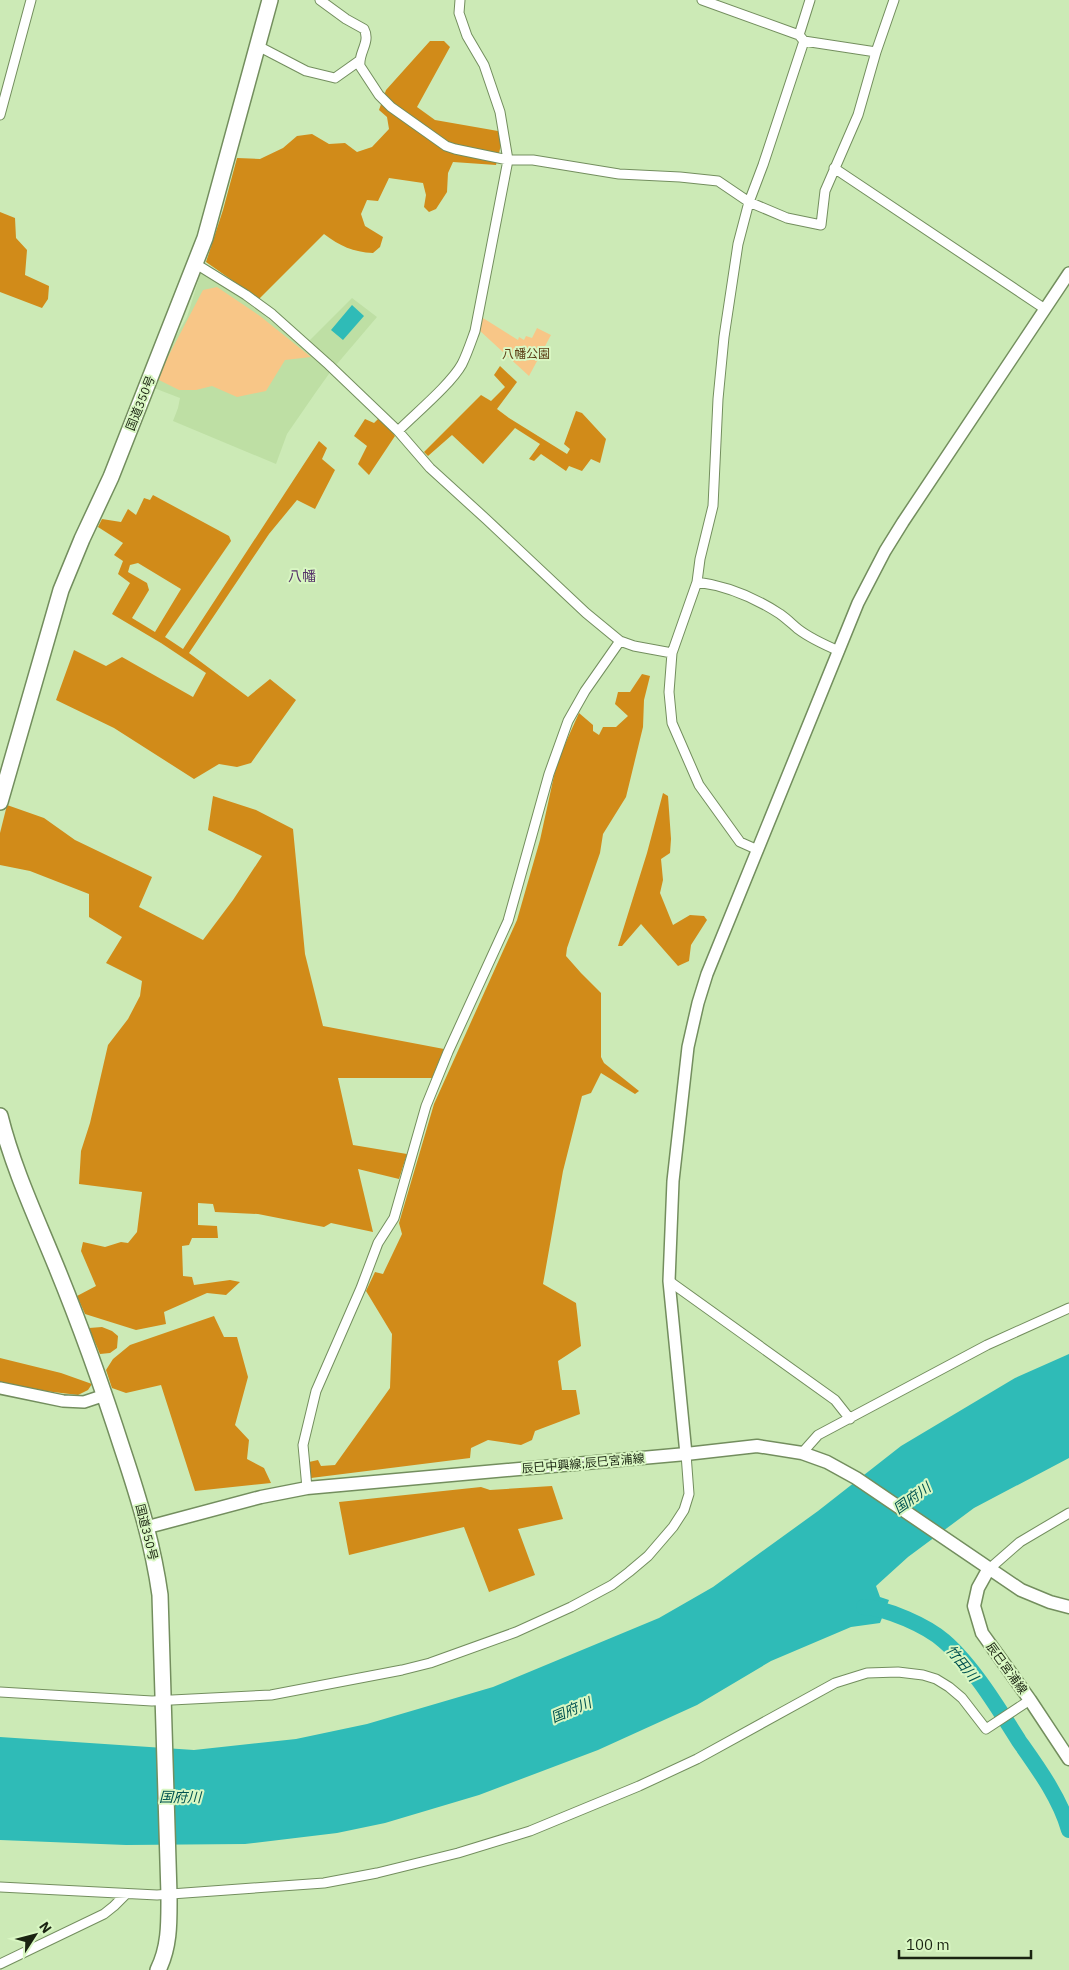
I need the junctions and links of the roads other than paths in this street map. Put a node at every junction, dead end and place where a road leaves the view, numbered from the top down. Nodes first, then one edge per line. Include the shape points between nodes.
1 (31, 0) edge
2 (270, 0) edge
3 (320, 0) edge
4 (460, 0) edge
5 (702, 0) edge
6 (810, 0) edge
7 (894, 0) edge
8 (801, 38) junction
9 (258, 46) junction
10 (876, 52) junction
11 (359, 62) junction
12 (0, 116) edge
13 (508, 160) junction
14 (834, 168) junction
15 (749, 202) junction
16 (196, 264) junction
17 (1069, 273) edge
18 (1045, 309) junction
19 (398, 431) junction
20 (697, 582) junction
21 (620, 641) junction
22 (840, 651) junction
23 (672, 654) junction
24 (0, 802) edge
25 (758, 850) junction
26 (0, 1116) edge
27 (669, 1281) junction
28 (1069, 1308) edge
29 (0, 1388) edge
30 (105, 1395) junction
31 (850, 1419) junction
32 (686, 1454) junction
33 (806, 1454) junction
34 (307, 1488) junction
35 (1069, 1512) edge
36 (148, 1527) junction
37 (988, 1570) junction
38 (1069, 1607) edge
39 (0, 1692) edge
40 (1027, 1702) junction
41 (164, 1703) junction
42 (1069, 1759) edge
43 (0, 1887) edge
44 (169, 1891) junction
45 (124, 1895) junction
46 (0, 1964) edge
47 (158, 1970) edge

1 - 12 street
2 - 9 highway, 国道350号
3 - 11 street via 364,30 366,39
4 - 13 street via 459,13 467,36 484,65 500,112
5 - 8 street
6 - 8 street
7 - 10 street
8 - 10 street
8 - 15 street via 764,165
9 - 11 street via 306,71 335,78
9 - 16 highway, 国道350号
10 - 14 street via 858,115
11 - 13 street via 379,95 391,107 446,146
13 - 15 street via 534,160 619,174 718,181
13 - 19 street via 475,331 467,352 450,380
14 - 15 street via 825,191 821,225 787,218
14 - 18 street
15 - 20 street via 738,244 724,337 713,506
16 - 19 street via 272,314
16 - 24 highway, 国道350号 via 111,477 61,590
17 - 18 street
18 - 22 street via 885,551 858,603
19 - 21 street via 430,468
20 - 22 street via 723,586 760,603 819,643
20 - 23 street
21 - 23 street
21 - 34 street via 568,721 549,774 508,921 426,1106 394,1218 378,1243 362,1288 316,1391 303,1445
22 - 25 street
23 - 25 street via 669,705 672,723 691,769 740,842
25 - 27 street via 707,974 688,1047 673,1180
26 - 30 highway, 国道350号 via 14,1161
27 - 31 street via 836,1400
27 - 32 street
28 - 31 street via 987,1345
29 - 30 street via 62,1401 84,1402
30 - 36 highway, 国道350号
31 - 33 street via 818,1435
32 - 33 main road, 辰巳中興線;辰巳宮浦線 via 757,1446
32 - 34 main road, 辰巳中興線;辰巳宮浦線
32 - 41 street via 689,1494 673,1527 629,1572 571,1607 508,1635 402,1670 271,1695
33 - 37 main road, 辰巳中興線;辰巳宮浦線 via 856,1478
34 - 36 main road, 辰巳中興線;辰巳宮浦線
35 - 37 street via 1020,1542
36 - 41 highway, 国道350号 via 160,1595
37 - 38 main road, 辰巳中興線;辰巳宮浦線 via 1021,1590
37 - 40 main road, 辰巳宮浦線 via 978,1588 974,1606 976,1616 982,1634
39 - 41 street
40 - 42 main road, 辰巳宮浦線
40 - 44 street via 986,1729 962,1698 936,1679 898,1672 867,1673 835,1683 638,1786 530,1831 458,1853 324,1883
41 - 44 highway, 国道350号
43 - 45 street
44 - 45 street
44 - 47 highway, 国道350号 via 169,1936
45 - 46 street via 104,1914

